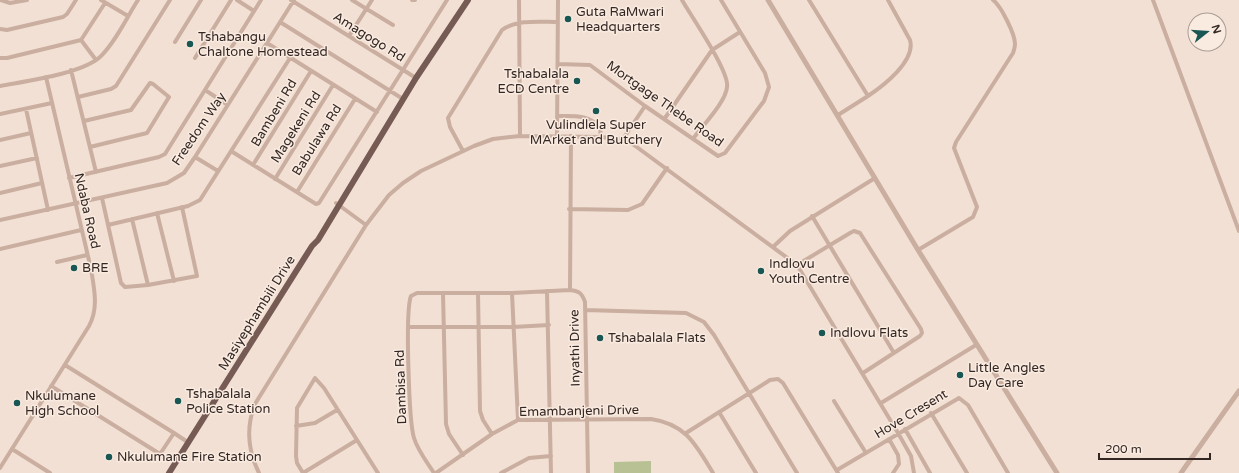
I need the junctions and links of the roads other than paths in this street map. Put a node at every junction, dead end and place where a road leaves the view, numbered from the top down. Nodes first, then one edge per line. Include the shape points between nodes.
1 (1, 0) edge
2 (27, 0) edge
3 (76, 0) edge
4 (138, 0) edge
5 (170, 0) edge
6 (201, 0) edge
7 (231, 0) edge
8 (237, 0) edge
9 (261, 0) edge
10 (292, 0) edge
11 (352, 0) edge
12 (372, 0) edge
13 (447, 0) edge
14 (468, 0) edge
15 (519, 0) edge
16 (558, 0) edge
17 (682, 0) edge
18 (721, 0) edge
19 (768, 0) edge
20 (809, 0) edge
21 (888, 0) edge
22 (993, 0) edge
23 (1153, 0) edge
24 (103, 1) edge
25 (366, 9) junction
26 (254, 11) junction
27 (128, 16) junction
28 (280, 22) junction
29 (520, 22) junction
30 (558, 22) junction
31 (393, 24) dead end
32 (0, 29) edge
33 (740, 32) junction
34 (349, 36) junction
35 (81, 40) junction
36 (175, 42) dead end
37 (267, 43) junction
38 (712, 50) junction
39 (0, 58) edge
40 (195, 58) dead end
41 (290, 58) junction
42 (96, 60) junction
43 (558, 64) junction
44 (403, 69) junction
45 (71, 70) junction
46 (311, 71) junction
47 (46, 76) junction
48 (416, 78) junction
49 (333, 85) junction
50 (0, 86) edge
51 (205, 90) junction
52 (390, 90) junction
53 (868, 96) junction
54 (78, 97) junction
55 (355, 99) junction
56 (403, 99) junction
57 (52, 103) junction
58 (228, 104) junction
59 (645, 106) junction
60 (26, 109) junction
61 (377, 112) junction
62 (0, 114) edge
63 (838, 115) junction
64 (558, 116) junction
65 (665, 118) junction
66 (84, 121) junction
67 (31, 133) junction
68 (520, 136) junction
69 (557, 136) junction
70 (571, 136) junction
71 (601, 137) junction
72 (623, 139) junction
73 (693, 139) junction
74 (0, 140) edge
75 (90, 147) junction
76 (231, 151) junction
77 (463, 151) junction
78 (195, 157) junction
79 (37, 158) junction
80 (254, 165) junction
81 (0, 166) edge
82 (667, 168) junction
83 (218, 170) junction
84 (96, 172) junction
85 (69, 178) junction
86 (875, 178) junction
87 (275, 179) junction
88 (42, 184) junction
89 (297, 192) junction
90 (0, 193) edge
91 (102, 198) junction
92 (75, 204) junction
93 (338, 204) junction
94 (182, 207) junction
95 (570, 209) junction
96 (48, 210) junction
97 (158, 213) junction
98 (812, 216) junction
99 (132, 219) junction
100 (0, 220) edge
101 (108, 225) junction
102 (366, 225) junction
103 (81, 230) junction
104 (1239, 231) edge
105 (774, 246) junction
106 (829, 246) junction
107 (0, 249) edge
108 (918, 250) junction
109 (87, 255) junction
110 (57, 262) dead end
111 (797, 265) junction
112 (174, 281) junction
113 (148, 285) junction
114 (570, 290) junction
115 (548, 291) junction
116 (512, 292) junction
117 (443, 293) junction
118 (478, 293) junction
119 (585, 310) junction
120 (549, 325) junction
121 (408, 327) junction
122 (444, 327) junction
123 (479, 327) junction
124 (513, 328) junction
125 (976, 345) junction
126 (894, 353) junction
127 (64, 365) junction
128 (863, 373) junction
129 (51, 386) junction
130 (1239, 391) edge
131 (748, 393) junction
132 (834, 401) dead end
133 (880, 403) junction
134 (337, 410) junction
135 (719, 412) junction
136 (931, 414) junction
137 (587, 419) junction
138 (518, 420) junction
139 (551, 420) junction
140 (296, 426) junction
141 (905, 429) junction
142 (174, 433) junction
143 (686, 433) junction
144 (898, 433) junction
145 (492, 434) junction
146 (889, 439) junction
147 (357, 440) junction
148 (188, 443) junction
149 (12, 449) junction
150 (866, 453) junction
151 (463, 455) junction
152 (551, 456) junction
153 (0, 468) edge
154 (377, 472) edge
155 (838, 472) edge
156 (50, 473) edge
157 (169, 473) edge
158 (259, 473) edge
159 (303, 473) edge
160 (371, 473) edge
161 (435, 473) edge
162 (501, 473) edge
163 (551, 473) edge
164 (588, 473) edge
165 (713, 473) edge
166 (756, 473) edge
167 (797, 473) edge
168 (893, 473) edge
169 (914, 473) edge
170 (930, 473) edge
171 (967, 473) edge
172 (1008, 473) edge
173 (1056, 473) edge
174 (1181, 473) edge

1 - 2 street via 10,3
3 - 32 street via 65,16 7,30
4 - 27 street
5 - 54 street via 116,86
6 - 36 street
7 - 40 street
8 - 26 street
9 - 26 street
10 - 28 street, Freedom Way
10 - 34 street, Amagogo Rd
11 - 25 street
12 - 25 street
13 - 44 street
14 - 48 main road, Masiyephambili Drive
15 - 29 street
16 - 30 street
17 - 38 street
18 - 33 street, Mortgage Thebe Road
19 - 63 street
20 - 53 street
21 - 53 street via 910,40 911,47 894,74
22 - 108 street via 999,5 1014,38 1013,53 954,148 977,207 976,211 973,217
23 - 104 street
24 - 27 street
24 - 35 street
25 - 31 street
25 - 34 street
26 - 51 street
27 - 42 street via 106,50
28 - 37 street, Freedom Way
28 - 52 street
29 - 30 street
29 - 68 street
29 - 77 street via 502,30 448,118
30 - 43 street
33 - 38 street
33 - 73 street, Mortgage Thebe Road via 765,73 769,87 767,95 724,155 718,156
34 - 44 street, Amagogo Rd
35 - 39 street
35 - 42 street
37 - 41 street
37 - 58 street, Freedom Way
38 - 65 street
38 - 73 street via 726,77 728,88
41 - 46 street
41 - 76 street
42 - 45 street
43 - 59 street, Mortgage Thebe Road via 590,65
43 - 64 street
44 - 48 street, Amagogo Rd
44 - 52 street
45 - 47 street
45 - 54 street
46 - 49 street
46 - 80 street, Bambeni Rd
47 - 50 street
47 - 57 street, Ndaba Road
48 - 56 main road, Masiyephambili Drive
49 - 55 street
49 - 87 street, Magekeni Rd
51 - 58 street
51 - 84 street via 165,154
52 - 56 street
52 - 61 street
53 - 63 street
54 - 66 street
55 - 61 street
55 - 89 street, Babulawa Rd
56 - 93 main road, Masiyephambili Drive
57 - 60 street
57 - 85 street, Ndaba Road
58 - 78 street, Freedom Way
59 - 65 street, Mortgage Thebe Road
59 - 72 street
60 - 62 street
60 - 67 street
61 - 89 street via 319,203 316,204
63 - 86 street
64 - 69 street
64 - 71 street via 589,118 600,128
65 - 73 street, Mortgage Thebe Road
66 - 75 street
66 - 75 street via 131,110 150,83 169,97 147,133
67 - 74 street
67 - 79 street
68 - 69 street
68 - 77 street via 494,139
69 - 70 street
70 - 71 street
70 - 95 street
71 - 72 street
72 - 82 street
75 - 84 street
76 - 80 street
76 - 83 street
77 - 102 street via 402,183 389,195
78 - 83 street
78 - 91 street, Freedom Way via 184,173 171,181
79 - 81 street
79 - 88 street
80 - 87 street
82 - 95 street via 642,204 637,207 628,210
82 - 105 street
83 - 94 street via 200,200
84 - 85 street
85 - 92 street, Ndaba Road
86 - 98 street
86 - 108 street
87 - 89 street
88 - 90 street
88 - 96 street
91 - 92 street, Freedom Way
91 - 101 street
92 - 96 street, Freedom Way
92 - 103 street, Ndaba Road
93 - 102 street
93 - 148 main road, Masiyephambili Drive via 314,238 312,246
94 - 97 street
94 - 112 street via 198,275
95 - 114 street
96 - 100 street, Freedom Way
97 - 99 street
97 - 112 street
98 - 105 street via 785,234
98 - 106 street
99 - 101 street
99 - 113 street
101 - 113 street via 122,285
102 - 158 street via 255,404 249,427 249,440
103 - 107 street
103 - 109 street, Ndaba Road
105 - 111 street
106 - 111 street
106 - 126 street
106 - 126 street via 854,231 860,233 921,329 920,336
108 - 125 street
109 - 110 street
109 - 127 street, Ndaba Road via 95,292 94,315
111 - 128 street
112 - 113 street
114 - 115 street
114 - 119 street, Inyathi Drive via 583,296
115 - 116 street
115 - 120 street
116 - 118 street
116 - 124 street
117 - 118 street
117 - 121 street, Dambisa Rd via 412,295
117 - 122 street
118 - 123 street
119 - 131 street via 669,311 693,315 710,328
119 - 137 street, Inyathi Drive
120 - 124 street
120 - 139 street
121 - 122 street
121 - 161 street, Dambisa Rd via 413,436
122 - 123 street
122 - 151 street via 446,424 449,434
123 - 124 street
123 - 145 street via 480,411
124 - 138 street
125 - 133 street
125 - 173 street
126 - 128 street
127 - 129 street, Ndaba Road
127 - 142 street
128 - 133 street
129 - 142 street via 160,454
129 - 149 street, Ndaba Road
130 - 174 street
131 - 135 street
131 - 155 street via 773,379 780,380
131 - 167 street
132 - 150 street
133 - 144 street
134 - 140 street via 315,424
134 - 140 street via 315,378 297,408
134 - 147 street
135 - 143 street
135 - 166 street
136 - 141 street, Hove Cresent
136 - 171 street
136 - 172 street, Hove Cresent via 954,400 964,400
137 - 139 street, Emambanjeni Drive
137 - 143 street, Emambanjeni Drive via 661,420
137 - 164 street, Inyathi Drive
138 - 139 street, Emambanjeni Drive
138 - 145 street, Emambanjeni Drive
139 - 152 street
140 - 159 street via 296,460
141 - 144 street, Hove Cresent
141 - 170 street
142 - 148 street
143 - 165 street, Emambanjeni Drive
144 - 146 street, Hove Cresent
144 - 169 street via 911,456
145 - 151 street, Emambanjeni Drive
146 - 150 street, Hove Cresent
146 - 168 street via 898,455 899,464
147 - 154 street
147 - 159 street
148 - 157 main road, Masiyephambili Drive
149 - 153 street, Ndaba Road
149 - 156 street
150 - 155 street, Hove Cresent
151 - 161 street, Emambanjeni Drive
152 - 162 street via 529,458
152 - 163 street
154 - 160 street

